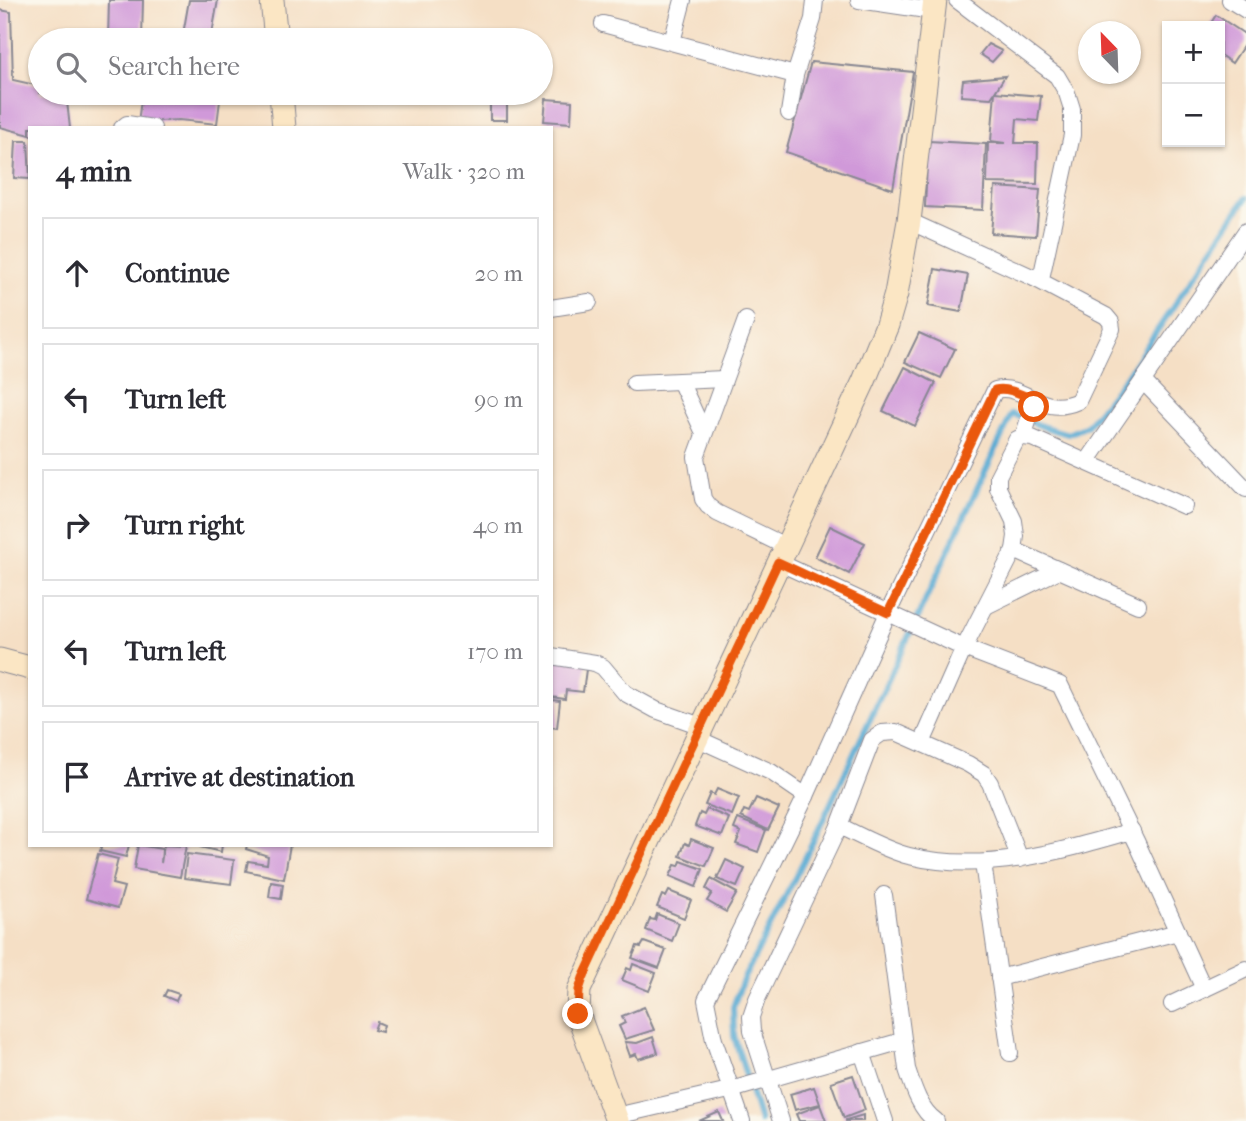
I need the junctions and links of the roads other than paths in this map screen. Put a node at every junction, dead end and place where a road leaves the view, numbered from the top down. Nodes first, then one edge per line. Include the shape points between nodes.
1 (272, 0) edge
2 (683, 0) edge
3 (815, 0) edge
4 (859, 0) edge
5 (957, 0) edge
6 (1230, 0) edge
7 (934, 5) edge
8 (1246, 10) edge
9 (603, 24) dead end
10 (275, 28) edge
11 (672, 42) junction
12 (795, 75) junction
13 (282, 105) edge
14 (789, 113) dead end
15 (284, 126) edge
16 (909, 220) junction
17 (1246, 231) edge
18 (1034, 278) junction
19 (589, 302) dead end
20 (553, 308) edge
21 (746, 320) dead end
22 (724, 379) junction
23 (680, 381) junction
24 (1143, 381) junction
25 (634, 383) dead end
26 (1035, 404) junction
27 (1024, 432) junction
28 (704, 433) junction
29 (1087, 463) junction
30 (1246, 489) edge
31 (1184, 506) dead end
32 (1014, 550) junction
33 (781, 554) junction
34 (1059, 570) junction
35 (1139, 605) dead end
36 (986, 606) junction
37 (895, 617) junction
38 (964, 648) junction
39 (553, 656) edge
40 (0, 660) edge
41 (28, 667) edge
42 (698, 732) junction
43 (922, 743) junction
44 (806, 796) junction
45 (839, 826) junction
46 (1132, 831) junction
47 (1020, 859) junction
48 (983, 863) junction
49 (884, 895) dead end
50 (1178, 932) junction
51 (1246, 969) edge
52 (999, 978) junction
53 (1204, 989) junction
54 (1172, 1004) dead end
55 (902, 1041) junction
56 (862, 1052) junction
57 (1010, 1053) dead end
58 (763, 1081) junction
59 (735, 1089) junction
60 (616, 1119) edge
61 (742, 1121) edge
62 (781, 1121) edge
63 (885, 1121) edge
64 (936, 1121) edge

1 - 10 street
2 - 11 street
3 - 12 street
4 - 7 street
5 - 18 street via 1057,76 1072,109 1072,135 1042,274
6 - 8 street
7 - 16 street
9 - 11 street
11 - 12 street
12 - 14 street
13 - 15 street
16 - 18 street
16 - 33 street via 887,325
17 - 24 street
18 - 26 street via 1106,316 1112,329 1078,401 1053,407
19 - 20 street
21 - 22 street
22 - 23 street
22 - 28 street
23 - 25 street
23 - 28 street
24 - 29 street
24 - 30 street
26 - 27 street
26 - 37 street via 1011,390 995,390
27 - 29 street
27 - 32 street via 998,476 998,488 1014,521
28 - 33 street via 696,457 703,499
29 - 31 street
32 - 34 street
32 - 36 street
33 - 37 street
33 - 42 street
34 - 35 street
34 - 36 street
36 - 38 street
37 - 38 street
37 - 44 street
38 - 43 street
38 - 46 street via 1060,685
39 - 42 street via 603,667 625,693
40 - 41 street
42 - 44 street
42 - 60 street via 579,990 578,1014
43 - 45 street via 896,732 872,740
43 - 47 street via 984,774
44 - 59 street via 706,1000 714,1040
45 - 48 street via 907,856
45 - 58 street via 753,1010 752,1031
46 - 47 street
46 - 50 street
47 - 48 street
48 - 52 street
49 - 55 street
50 - 52 street
50 - 53 street
51 - 53 street
52 - 57 street
53 - 54 street
55 - 56 street
55 - 64 street via 916,1095
56 - 58 street
56 - 63 street
58 - 59 street
58 - 62 street
59 - 60 street
59 - 61 street

